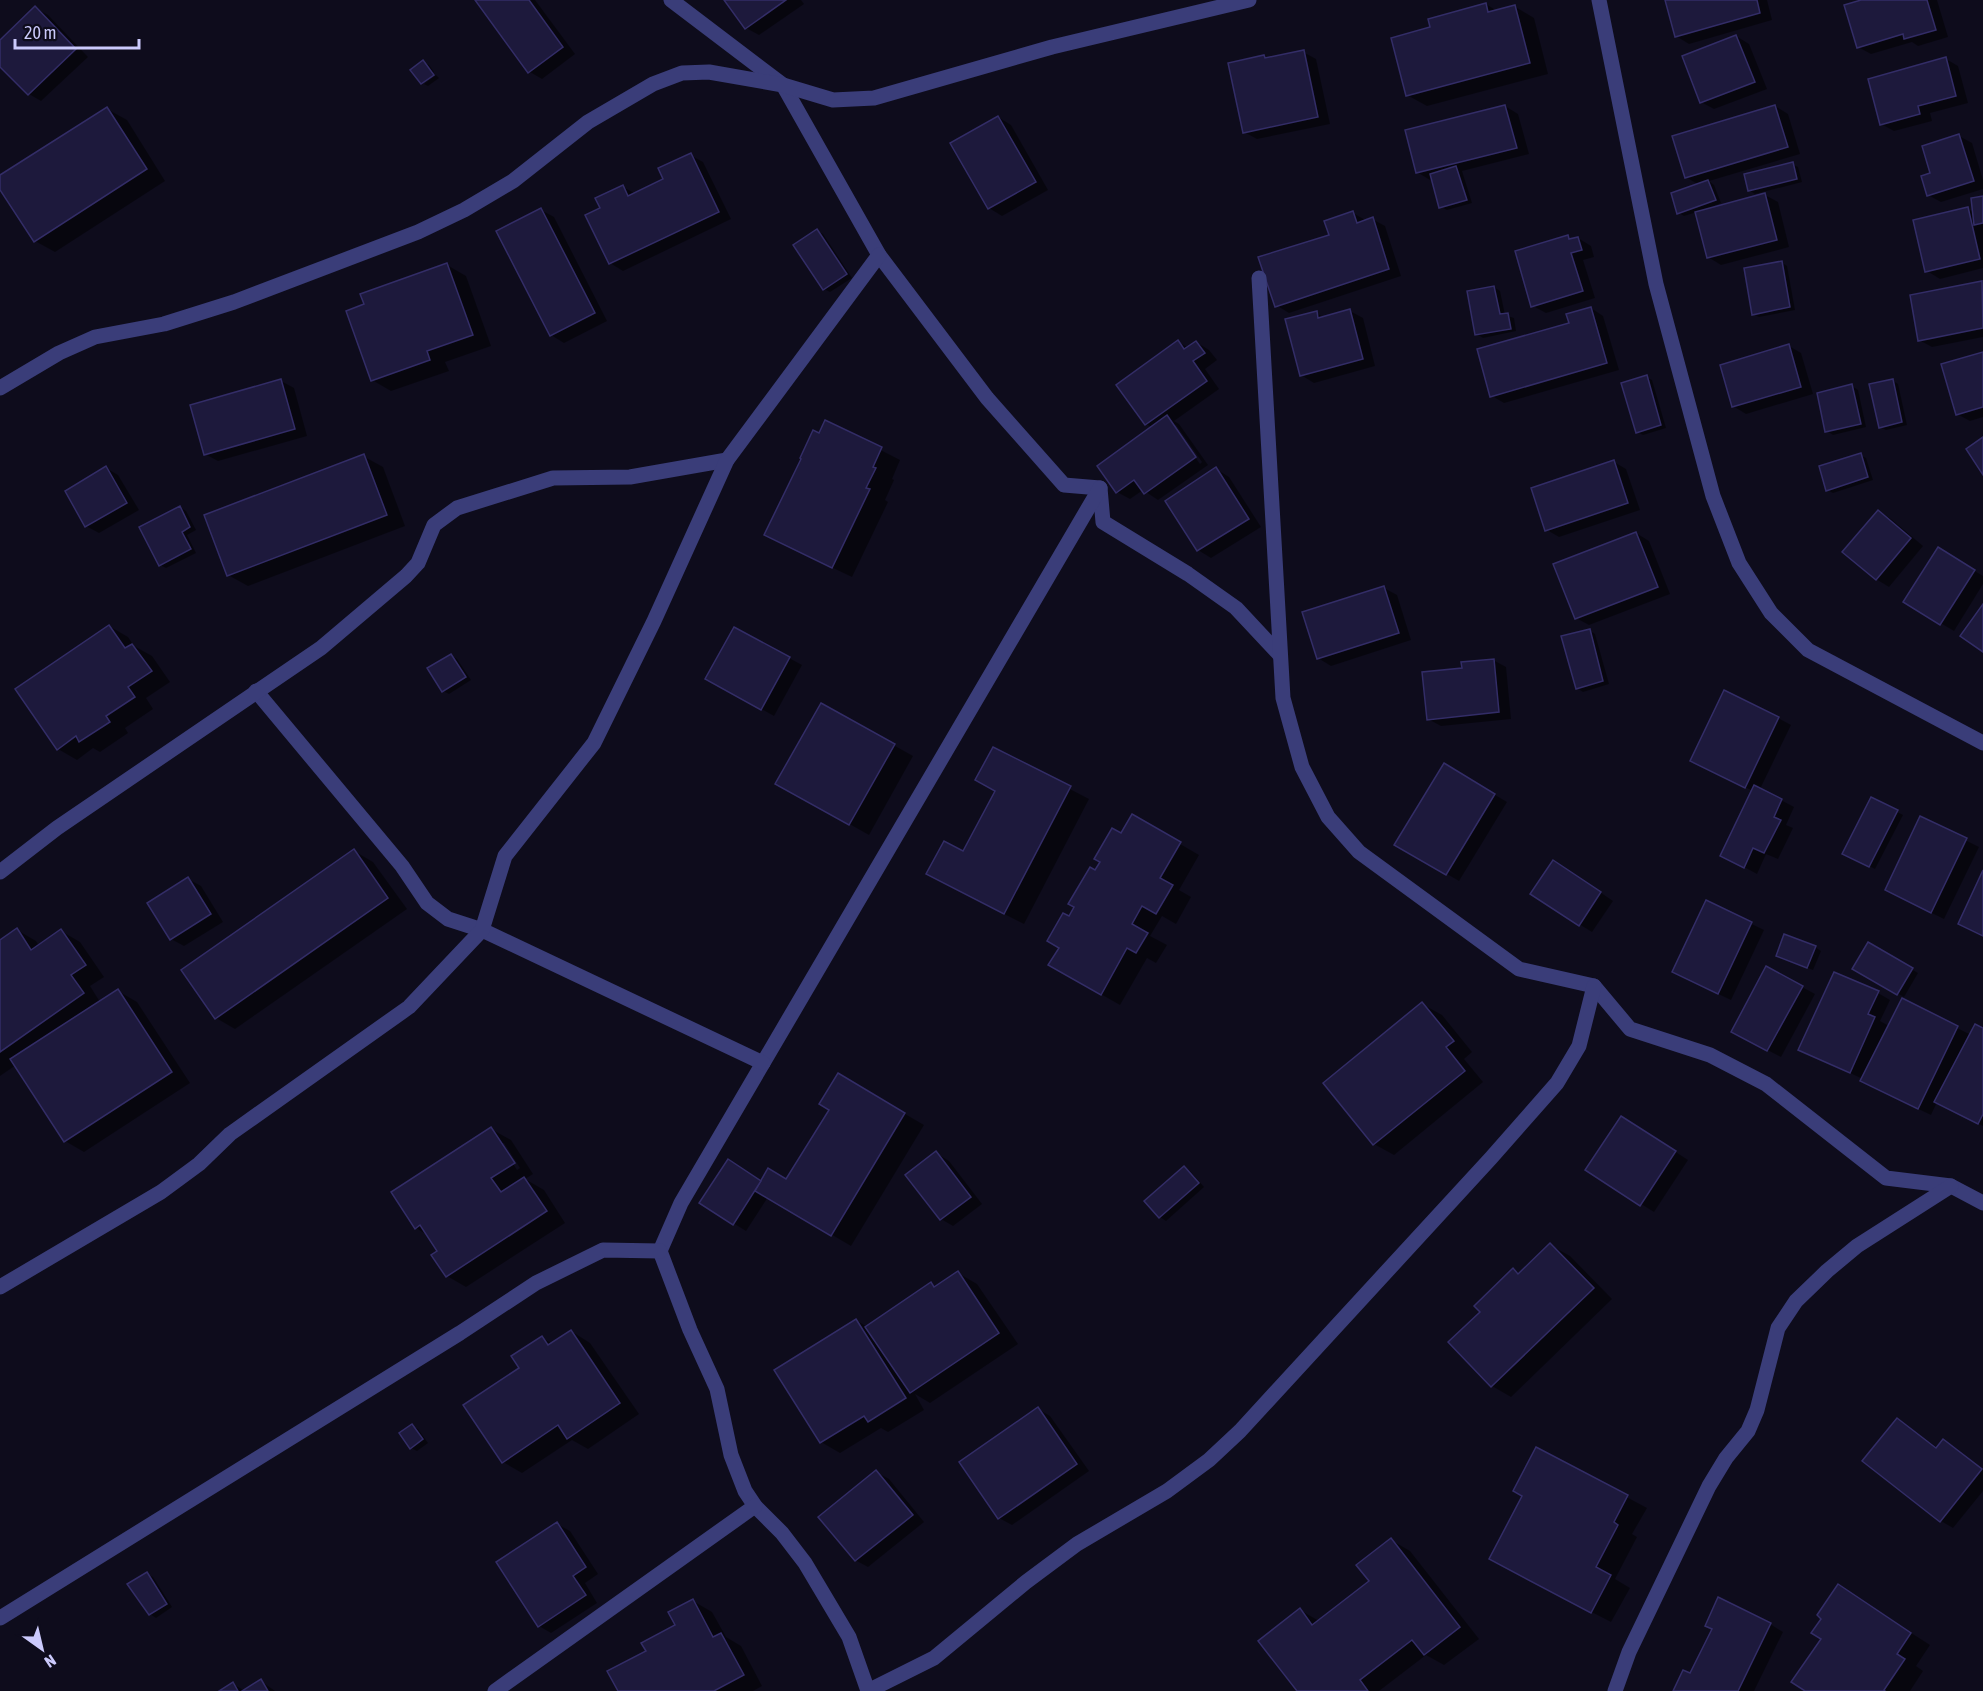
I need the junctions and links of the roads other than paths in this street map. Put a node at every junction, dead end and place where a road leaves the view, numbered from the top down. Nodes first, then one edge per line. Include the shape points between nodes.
1 (671, 0) edge
2 (1249, 0) edge
3 (1599, 0) edge
4 (783, 85) junction
5 (879, 255) junction
6 (1259, 278) dead end
7 (0, 388) edge
8 (728, 460) junction
9 (1100, 488) junction
10 (1280, 655) junction
11 (256, 691) junction
12 (1983, 743) edge
13 (0, 872) edge
14 (482, 930) junction
15 (1594, 986) junction
16 (763, 1063) junction
17 (1951, 1186) junction
18 (1983, 1203) edge
19 (660, 1251) junction
20 (0, 1287) edge
21 (755, 1506) junction
22 (0, 1618) edge
23 (495, 1691) edge
24 (867, 1691) edge
25 (1615, 1691) edge

1 - 4 street
2 - 4 street via 1052,47 874,98 833,100
3 - 12 street via 1656,284 1713,496 1739,563 1771,613 1808,650
4 - 5 street
4 - 7 street via 709,72 682,73 653,84 588,122 513,181 418,232 234,302 164,324 95,337
5 - 8 street
5 - 9 street via 987,398 1064,485
6 - 10 street
8 - 11 street via 630,477 554,478 457,508 434,525 418,563 406,576 321,648
8 - 14 street via 594,743 505,856
9 - 10 street via 1103,522 1188,573 1236,608
9 - 16 street
10 - 15 street via 1283,698 1302,767 1328,817 1359,852 1519,969
11 - 13 street via 57,828
11 - 14 street via 402,866 427,903 448,919
14 - 16 street
14 - 20 street via 409,1007 230,1134 199,1164 161,1192
15 - 17 street via 1630,1029 1710,1055 1766,1084 1886,1178
15 - 24 street via 1579,1046 1557,1083 1232,1438 1167,1491 1068,1551 1026,1582 934,1658
16 - 19 street via 681,1203
17 - 18 street
17 - 25 street via 1857,1246 1796,1301 1778,1328 1748,1431 1709,1486 1629,1652
19 - 21 street via 717,1389 731,1455
19 - 22 street via 603,1250 536,1283
21 - 23 street
21 - 24 street via 805,1563 849,1637

